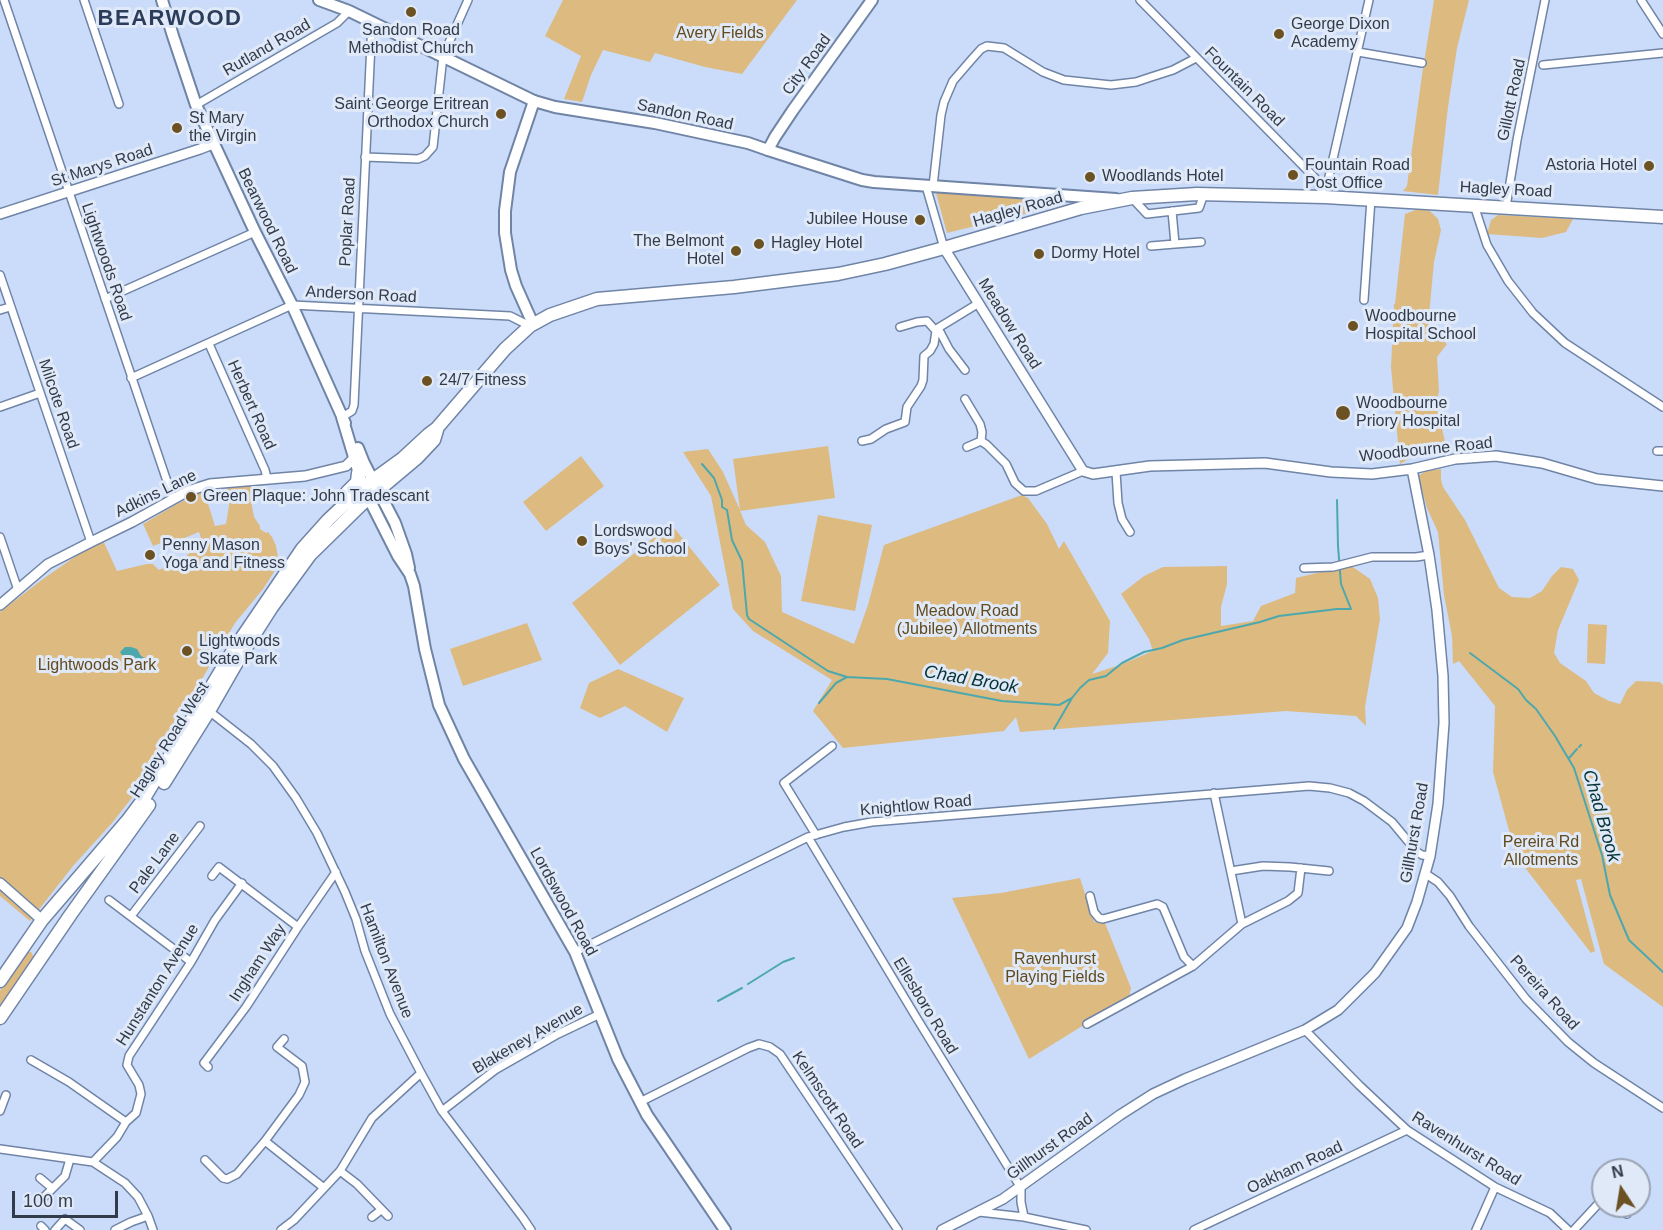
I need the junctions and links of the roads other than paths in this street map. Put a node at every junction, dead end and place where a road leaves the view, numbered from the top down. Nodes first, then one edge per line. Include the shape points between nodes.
1 (3, 0) edge
2 (84, 0) edge
3 (162, 0) edge
4 (319, 0) edge
5 (468, 0) edge
6 (872, 0) edge
7 (1140, 0) edge
8 (1369, 0) edge
9 (1545, 0) edge
10 (1641, 0) edge
11 (349, 11) junction
12 (372, 22) junction
13 (1663, 34) edge
14 (1358, 52) junction
15 (1663, 53) edge
16 (443, 56) junction
17 (1196, 58) junction
18 (1422, 63) dead end
19 (1544, 64) dead end
20 (534, 101) junction
21 (119, 104) dead end
22 (196, 105) junction
23 (213, 144) junction
24 (768, 150) junction
25 (365, 157) junction
26 (929, 186) junction
27 (1323, 191) junction
28 (69, 192) junction
29 (1204, 194) junction
30 (1062, 195) junction
31 (1126, 198) junction
32 (1371, 199) junction
33 (1474, 205) junction
34 (1506, 207) junction
35 (1081, 208) junction
36 (1172, 211) junction
37 (0, 214) edge
38 (1662, 220) edge
39 (255, 232) junction
40 (1202, 242) dead end
41 (1175, 244) junction
42 (1151, 246) dead end
43 (944, 248) junction
44 (0, 275) edge
45 (105, 299) junction
46 (1364, 300) dead end
47 (979, 303) junction
48 (292, 305) junction
49 (10, 307) junction
50 (358, 308) junction
51 (0, 310) edge
52 (532, 325) junction
53 (900, 327) dead end
54 (937, 329) junction
55 (209, 344) junction
56 (965, 370) dead end
57 (131, 378) junction
58 (39, 393) junction
59 (965, 399) dead end
60 (0, 407) edge
61 (1663, 407) edge
62 (342, 417) junction
63 (862, 441) dead end
64 (981, 441) junction
65 (968, 447) dead end
66 (354, 458) junction
67 (1412, 469) junction
68 (1083, 471) junction
69 (1116, 472) junction
70 (358, 473) junction
71 (267, 478) junction
72 (1663, 486) edge
73 (370, 490) junction
74 (172, 499) junction
75 (328, 520) junction
76 (1130, 532) dead end
77 (0, 537) edge
78 (91, 542) junction
79 (1429, 555) junction
80 (1304, 568) dead end
81 (18, 590) junction
82 (0, 605) edge
83 (204, 709) junction
84 (832, 746) dead end
85 (779, 776) dead end
86 (784, 783) junction
87 (1214, 793) junction
88 (200, 826) dead end
89 (816, 835) junction
90 (808, 837) junction
91 (1430, 856) junction
92 (1301, 868) junction
93 (1231, 871) junction
94 (1329, 871) dead end
95 (336, 872) junction
96 (1426, 874) junction
97 (212, 876) dead end
98 (0, 883) edge
99 (242, 883) junction
100 (1090, 896) dead end
101 (109, 900) dead end
102 (70, 914) junction
103 (131, 916) junction
104 (42, 920) junction
105 (1242, 924) junction
106 (298, 927) junction
107 (23, 948) junction
108 (575, 952) junction
109 (38, 962) junction
110 (191, 962) junction
111 (1193, 966) junction
112 (0, 981) edge
113 (600, 1014) junction
114 (0, 1018) edge
115 (1087, 1024) dead end
116 (1305, 1030) junction
117 (284, 1039) dead end
118 (31, 1060) dead end
119 (208, 1067) dead end
120 (421, 1074) junction
121 (6, 1095) dead end
122 (640, 1102) junction
123 (1663, 1108) edge
124 (0, 1111) edge
125 (442, 1111) junction
126 (126, 1122) junction
127 (1407, 1130) junction
128 (265, 1141) junction
129 (0, 1149) edge
130 (70, 1159) junction
131 (205, 1160) dead end
132 (93, 1162) junction
133 (340, 1171) junction
134 (40, 1178) dead end
135 (1495, 1187) junction
136 (52, 1188) junction
137 (324, 1188) junction
138 (1021, 1188) junction
139 (44, 1197) dead end
140 (381, 1210) junction
141 (979, 1212) junction
142 (1591, 1212) edge
143 (388, 1215) dead end
144 (148, 1216) junction
145 (372, 1217) dead end
146 (1024, 1217) junction
147 (55, 1230) edge
148 (80, 1230) edge
149 (115, 1230) edge
150 (153, 1230) edge
151 (281, 1230) edge
152 (531, 1230) edge
153 (725, 1230) edge
154 (898, 1230) edge
155 (942, 1230) edge
156 (1086, 1230) edge
157 (1194, 1230) edge
158 (1476, 1230) edge
159 (1569, 1230) edge
160 (1574, 1230) edge

1 - 28 street, Lightwoods Road
2 - 21 street
3 - 22 main road, Bearwood Road
4 - 11 main road, Sandon Road
5 - 16 street
6 - 24 main road, City Road
7 - 17 street, Fountain Road
8 - 14 street
9 - 34 street, Gillott Road
10 - 13 street
11 - 12 main road, Sandon Road
11 - 22 street, Rutland Road via 337,23
12 - 16 main road, Sandon Road
12 - 25 street, Poplar Road
14 - 18 street
14 - 27 street
15 - 19 street
16 - 20 main road, Sandon Road
16 - 25 street via 430,152 418,159
17 - 26 street via 1136,82 1111,85 1064,80 1004,48 987,46 954,81 944,102
17 - 27 street, Fountain Road via 1316,178
20 - 24 main road, Sandon Road via 655,123
20 - 52 main road via 510,172 505,211 511,270
22 - 23 main road, Bearwood Road
23 - 28 street, St Marys Road
23 - 39 main road, Bearwood Road
24 - 26 main road, Sandon Road via 862,180
25 - 50 street, Poplar Road
26 - 30 main road, Sandon Road
26 - 43 street, Meadow Road
27 - 29 highway, Hagley Road
27 - 32 highway, Hagley Road
28 - 37 street, St Marys Road
28 - 45 street, Lightwoods Road
29 - 31 highway, Hagley Road
29 - 36 street via 1199,208
30 - 31 main road, Sandon Road
30 - 35 main road
31 - 35 highway, Hagley Road
31 - 36 street via 1147,214
32 - 33 highway, Hagley Road
32 - 46 street
33 - 34 highway, Hagley Road
33 - 61 street via 1487,245 1533,313 1565,343
34 - 38 highway, Hagley Road
35 - 43 highway, Hagley Road
36 - 41 street
39 - 45 street
39 - 48 main road, Bearwood Road
40 - 41 street
41 - 42 street
43 - 47 street, Meadow Road
43 - 52 highway, Hagley Road via 838,274 597,299
44 - 49 street, Milcote Road
45 - 57 street, Lightwoods Road
47 - 54 street
47 - 68 street, Meadow Road
48 - 50 street, Anderson Road
48 - 55 street, Anderson Road
48 - 62 main road, Bearwood Road
49 - 51 street
49 - 58 street, Milcote Road
50 - 52 street, Anderson Road via 510,316
50 - 62 street, Poplar Road via 354,405
52 - 73 highway, Hagley Road via 505,349 437,428 434,440 417,458
53 - 54 street via 927,321
54 - 56 street
54 - 63 street via 934,344 924,356 923,380 907,408 905,422
55 - 57 street, Anderson Road
55 - 71 street, Herbert Road
57 - 74 street, Lightwoods Road
58 - 60 street
58 - 78 street, Milcote Road
59 - 64 street via 980,424
62 - 66 main road, Bearwood Road
62 - 73 main road, Bearwood Road via 355,442
64 - 65 street
64 - 68 street via 1006,464 1015,483 1024,491 1036,491
66 - 70 main road, Bearwood Road
66 - 71 street, Adkins Lane via 346,466 284,479
67 - 69 street, Woodbourne Road via 1372,474 1265,463 1150,466
67 - 72 street, Woodbourne Road via 1455,459 1496,456 1542,463 1598,479
67 - 79 street, Gillhurst Road
68 - 69 street, Woodbourne Road
69 - 76 street via 1118,503
70 - 73 main road, Bearwood Road
70 - 75 highway via 357,482
71 - 74 street, Adkins Lane via 210,484
73 - 75 highway, Hagley Road West
73 - 83 highway, Hagley Road West via 310,555
73 - 108 main road, Lordswood Road via 414,586 440,705 464,759
74 - 78 street, Adkins Lane
75 - 83 highway, Hagley Road West via 263,604 232,652
77 - 81 street
78 - 81 street, Adkins Lane via 48,564
79 - 80 street via 1372,557 1333,567
79 - 91 street, Gillhurst Road via 1443,676 1444,723
81 - 82 street, Adkins Lane
83 - 95 street, Hamilton Avenue via 273,766 317,833
83 - 102 highway, Hagley Road West via 139,820
83 - 104 highway, Hagley Road West via 127,821
84 - 86 street
85 - 86 street
86 - 89 street
87 - 89 street, Knightlow Road via 872,822
87 - 91 street, Knightlow Road via 1309,786 1349,793 1392,822 1417,852
87 - 93 street
88 - 103 street, Pale Lane
89 - 90 street, Knightlow Road
90 - 108 street, Knightlow Road
90 - 138 street, Ellesboro Road
91 - 96 street, Gillhurst Road
92 - 93 street
92 - 94 street
92 - 105 street via 1298,893
93 - 105 street
95 - 106 street, Ingham Way
95 - 120 street, Hamilton Avenue via 390,1014
96 - 116 street, Gillhurst Road via 1407,928 1375,973 1338,1010
96 - 123 street, Pereira Road via 1450,896 1526,999 1568,1042
97 - 99 street via 219,867
98 - 104 street
99 - 106 street
99 - 110 street, Hunstanton Avenue
100 - 111 street via 1094,912 1103,919 1157,904 1163,907 1184,957
101 - 103 street
102 - 104 highway via 56,924 48,925
102 - 109 highway, Hagley Road West
103 - 110 street
104 - 107 highway, Hagley Road West
105 - 111 street
106 - 119 street, Ingham Way via 204,1063
107 - 109 highway via 33,947
107 - 112 highway, Hagley Road West
108 - 113 main road, Lordswood Road
109 - 114 highway, Hagley Road West
110 - 126 street, Hunstanton Avenue via 129,1056 127,1065 141,1094 136,1113
111 - 115 street
113 - 122 main road, Lordswood Road
113 - 125 street, Blakeney Avenue via 495,1070
116 - 127 street, Ravenhurst Road
116 - 138 street, Gillhurst Road via 1153,1094
117 - 128 street via 277,1047 302,1066 305,1082
118 - 126 street
120 - 125 street, Hamilton Avenue
120 - 133 street via 372,1118
121 - 124 street
122 - 153 main road, Lordswood Road
122 - 154 street, Kelmscott Road via 748,1048 759,1044 770,1047 780,1054
125 - 152 street, Hamilton Avenue
126 - 132 street, Hunstanton Avenue
127 - 135 street, Ravenhurst Road
127 - 157 street, Oakham Road
128 - 131 street via 237,1174 227,1179
128 - 137 street
129 - 130 street
130 - 132 street
130 - 136 street via 65,1176
132 - 144 street via 125,1183
133 - 137 street
133 - 140 street
134 - 136 street
135 - 158 street
135 - 159 street, Ravenhurst Road via 1550,1213
136 - 139 street
137 - 151 street
138 - 141 street, Gillhurst Road
138 - 146 street
140 - 143 street
140 - 145 street
141 - 146 street
141 - 155 street, Gillhurst Road
142 - 160 street
144 - 149 street
144 - 150 street
146 - 156 street
147 - 148 street via 65,1219

